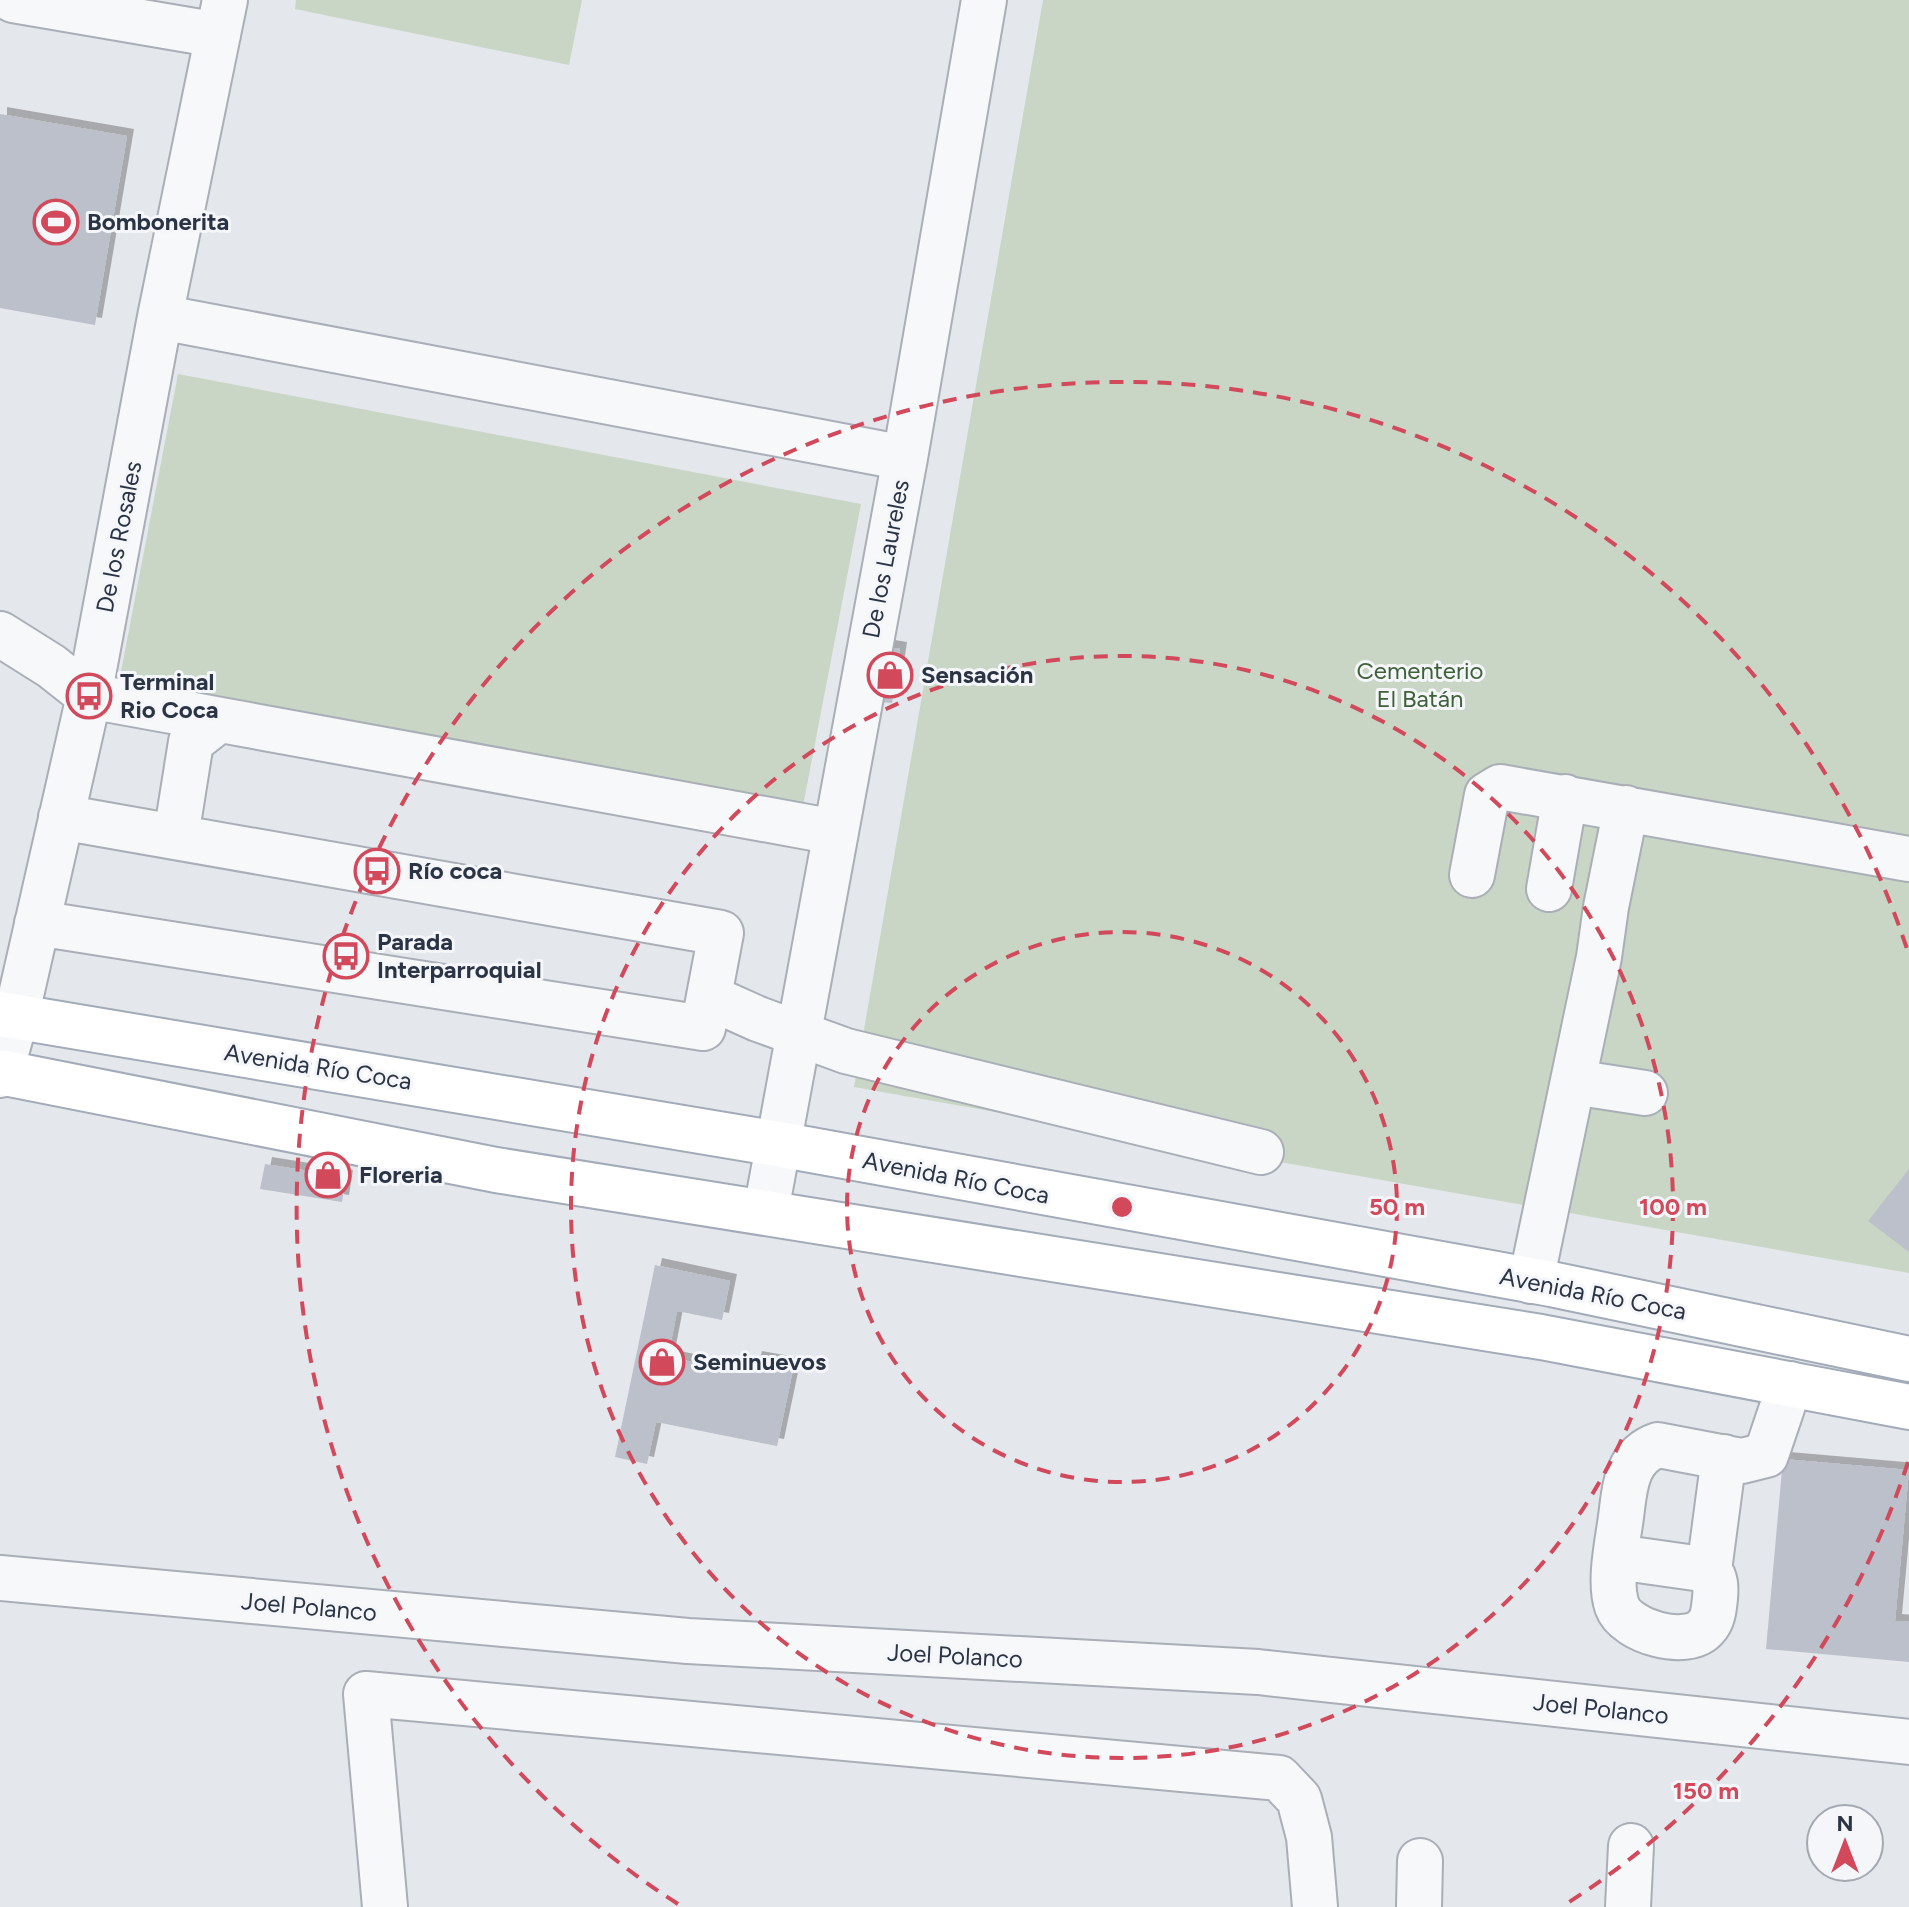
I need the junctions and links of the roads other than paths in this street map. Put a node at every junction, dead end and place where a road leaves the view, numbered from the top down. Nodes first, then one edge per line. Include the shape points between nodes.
1 (13, 0) edge
2 (984, 0) edge
3 (222, 18) edge
4 (160, 317) junction
5 (905, 458) junction
6 (2, 645) edge
7 (89, 696) junction
8 (219, 720) junction
9 (1565, 797) junction
10 (1626, 808) junction
11 (61, 817) junction
12 (835, 832) junction
13 (176, 836) junction
14 (1909, 859) edge
15 (1472, 875) dead end
16 (1549, 889) dead end
17 (37, 923) junction
18 (709, 997) junction
19 (8, 1016) edge
20 (799, 1034) junction
21 (0, 1073) edge
22 (1573, 1082) junction
23 (1645, 1093) dead end
24 (778, 1144) junction
25 (1261, 1152) dead end
26 (766, 1211) junction
27 (1541, 1283) junction
28 (1909, 1328) edge
29 (1909, 1359) edge
30 (1790, 1384) junction
31 (1909, 1407) edge
32 (1724, 1457) junction
33 (1617, 1557) junction
34 (1709, 1570) junction
35 (0, 1578) edge
36 (1909, 1742) edge
37 (1631, 1846) dead end
38 (1420, 1861) dead end
39 (385, 1907) edge
40 (1315, 1907) edge
41 (1419, 1907) edge
42 (1628, 1907) edge

1 - 3 street
2 - 5 street, De los Laureles
3 - 4 street, De los Rosales
4 - 5 street
4 - 7 street, De los Rosales
5 - 12 street, De los Laureles
6 - 7 street
7 - 8 street
7 - 11 street, De los Rosales
8 - 12 street
8 - 13 street via 191,742
9 - 10 street
9 - 15 street via 1500,787 1487,795
9 - 16 street
10 - 14 street
10 - 22 street
11 - 13 street
11 - 17 street, De los Rosales
12 - 20 street, De los Laureles
13 - 18 street via 721,933
17 - 18 street via 703,1028
17 - 19 street, De los Rosales
18 - 20 street
19 - 21 street, De los Rosales
19 - 24 main road, Avenida Río Coca
20 - 24 street, De los Laureles
20 - 25 street via 846,1051
21 - 26 main road via 496,1170
22 - 23 street
22 - 27 street
24 - 26 street, De los Laureles
24 - 27 main road, Avenida Río Coca
26 - 30 main road via 1541,1337
27 - 28 main road via 1609,1272
27 - 29 main road, Avenida Río Coca
30 - 31 main road
30 - 32 street via 1766,1455 1742,1461
32 - 33 street via 1658,1445 1645,1450 1633,1462 1625,1487
32 - 34 street
33 - 34 street
33 - 34 street via 1613,1585 1618,1611 1633,1626 1658,1634 1681,1637 1706,1629 1716,1589
35 - 36 street, Joel Polanco via 688,1641 1258,1672
37 - 42 street
38 - 41 street
39 - 40 street via 366,1694 1279,1778 1299,1799 1309,1837

